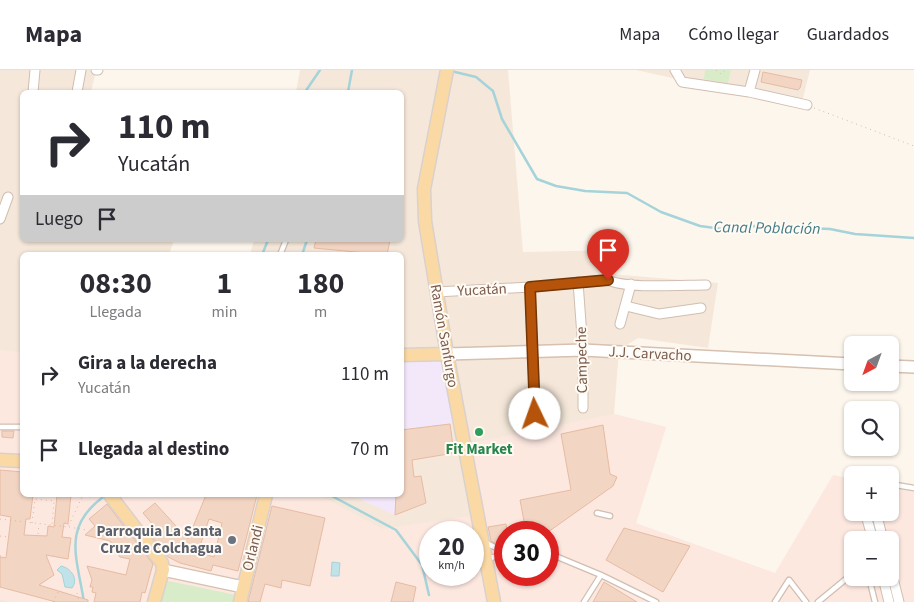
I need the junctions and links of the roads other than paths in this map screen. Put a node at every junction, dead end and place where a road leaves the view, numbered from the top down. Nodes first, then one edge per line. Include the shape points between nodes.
1 (35, 70) edge
2 (81, 70) edge
3 (676, 70) edge
4 (755, 70) edge
5 (446, 75) edge
6 (33, 90) edge
7 (77, 90) edge
8 (749, 92) junction
9 (807, 105) road end
10 (8, 197) dead end
11 (0, 220) edge
12 (578, 282) junction
13 (631, 284) junction
14 (706, 285) dead end
15 (530, 287) junction
16 (436, 292) junction
17 (626, 306) junction
18 (701, 308) dead end
19 (620, 324) dead end
20 (583, 350) junction
21 (531, 351) junction
22 (447, 354) junction
23 (404, 355) edge
24 (844, 364) edge
25 (899, 366) edge
26 (914, 367) edge
27 (583, 408) dead end
28 (535, 414) dead end
29 (0, 427) edge
30 (20, 427) edge
31 (0, 460) edge
32 (20, 461) edge
33 (899, 486) edge
34 (914, 488) edge
35 (266, 497) edge
36 (113, 499) edge
37 (597, 513) dead end
38 (610, 516) dead end
39 (479, 521) edge
40 (484, 547) edge
41 (494, 556) edge
42 (559, 557) edge
43 (486, 559) junction
44 (162, 570) junction
45 (602, 575) junction
46 (844, 581) edge
47 (871, 586) edge
48 (885, 586) edge
49 (895, 586) edge
50 (243, 587) junction
51 (154, 602) edge
52 (240, 602) edge
53 (494, 602) edge
54 (584, 602) edge
55 (656, 602) edge
56 (775, 602) edge
57 (806, 602) edge
58 (818, 602) edge
59 (875, 602) edge
60 (889, 602) edge
61 (899, 602) edge

1 - 6 street
2 - 7 street
3 - 8 street via 682,82
4 - 8 street
5 - 16 main road, Ramón Sanfurgo via 424,189 425,221
8 - 9 street
10 - 11 street
12 - 13 street, Yucatán via 608,280
12 - 15 street, Yucatán
12 - 20 street, Campeche
13 - 14 street, Yucatán
13 - 17 street
15 - 16 street, Yucatán
15 - 21 street
16 - 22 main road, Ramón Sanfurgo
17 - 18 street via 659,314
17 - 19 street
20 - 21 main road, J.J. Carvacho
20 - 24 main road, J.J. Carvacho
20 - 27 street, Campeche
21 - 22 main road, J.J. Carvacho
21 - 28 street
22 - 23 main road
22 - 39 main road, Ramón Sanfurgo
25 - 26 main road
29 - 30 lane
31 - 32 main road
33 - 34 lane
35 - 50 main road, Orlandi
36 - 44 main road via 162,563
37 - 38 lane
40 - 43 main road, Ramón Sanfurgo
41 - 43 lane
42 - 45 lane
43 - 53 main road, Ramón Sanfurgo
44 - 50 main road
44 - 51 main road
45 - 54 lane
45 - 55 lane
46 - 58 lane
47 - 59 lane
48 - 60 street
49 - 61 street
50 - 52 main road, Orlandi
56 - 57 lane via 789,580

